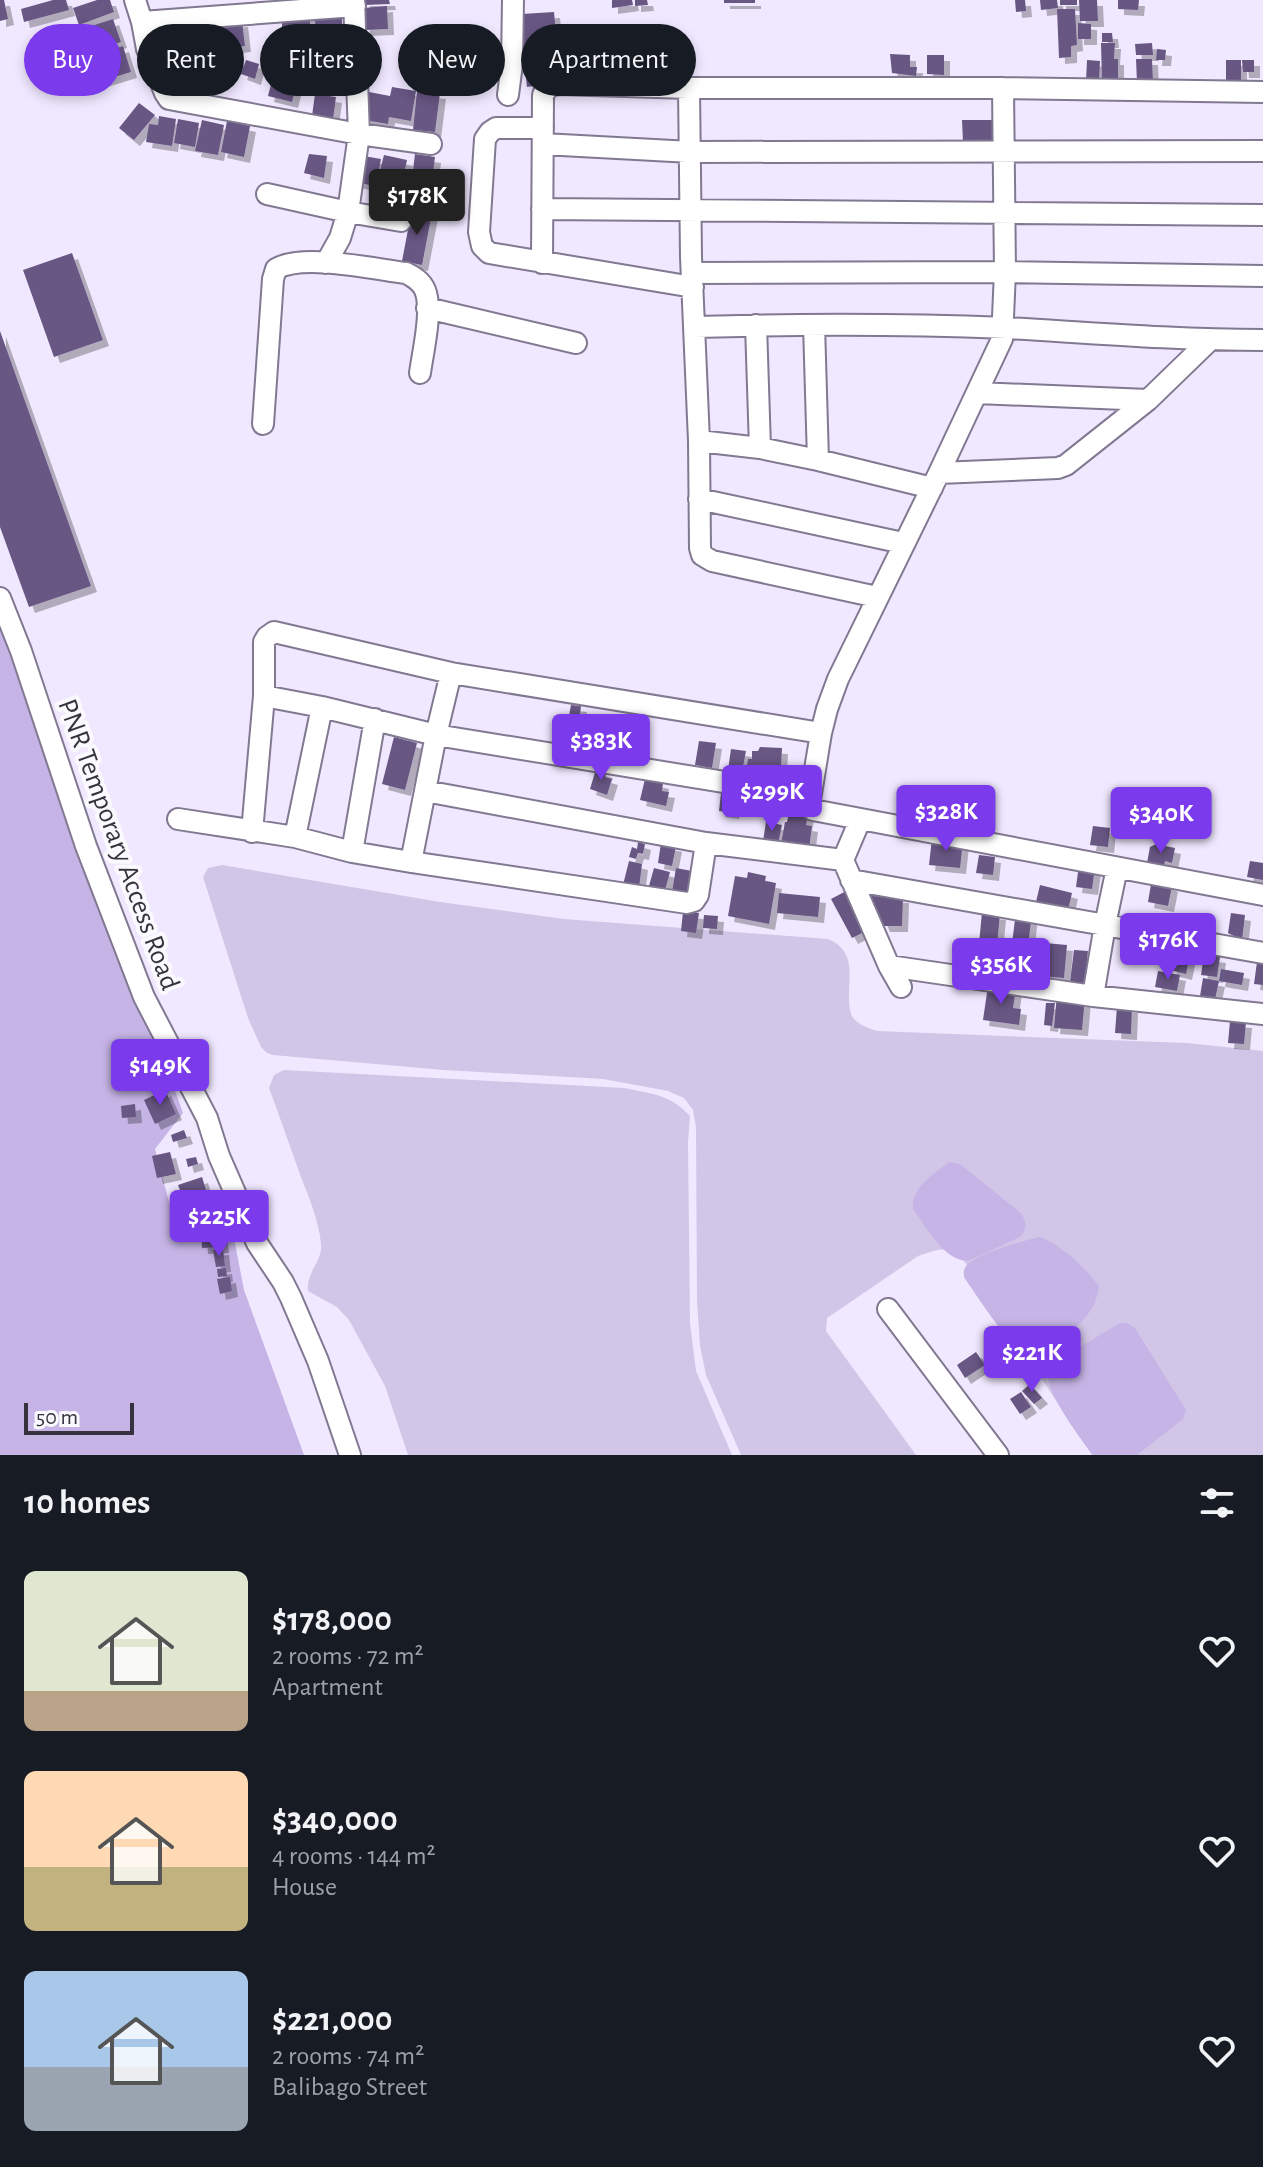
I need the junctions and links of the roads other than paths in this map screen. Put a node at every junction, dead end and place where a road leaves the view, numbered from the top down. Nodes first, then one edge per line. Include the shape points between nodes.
1 (135, 0) edge
2 (513, 0) edge
3 (355, 3) edge
4 (142, 22) junction
5 (696, 88) edge
6 (1003, 88) junction
7 (1263, 92) edge
8 (508, 95) dead end
9 (543, 96) edge
10 (689, 96) edge
11 (359, 134) junction
12 (543, 136) junction
13 (431, 144) dead end
14 (1263, 151) edge
15 (691, 152) junction
16 (1004, 152) junction
17 (267, 194) dead end
18 (542, 209) junction
19 (691, 210) junction
20 (348, 212) junction
21 (1004, 213) junction
22 (1263, 215) edge
23 (401, 221) dead end
24 (326, 263) junction
25 (542, 263) junction
26 (1005, 272) junction
27 (1263, 276) edge
28 (693, 280) junction
29 (427, 308) junction
30 (756, 325) junction
31 (814, 325) junction
32 (695, 327) junction
33 (1003, 328) junction
34 (1210, 340) junction
35 (1263, 340) edge
36 (576, 343) dead end
37 (420, 373) dead end
38 (977, 393) junction
39 (1148, 400) junction
40 (263, 424) dead end
41 (699, 441) junction
42 (760, 448) junction
43 (818, 460) junction
44 (936, 480) junction
45 (699, 499) junction
46 (903, 543) junction
47 (877, 597) junction
48 (0, 598) edge
49 (451, 673) junction
50 (264, 696) junction
51 (322, 707) junction
52 (375, 719) junction
53 (821, 733) junction
54 (436, 735) junction
55 (425, 791) junction
56 (810, 796) junction
57 (178, 819) dead end
58 (860, 820) junction
59 (252, 832) junction
60 (295, 837) junction
61 (706, 843) junction
62 (352, 852) junction
63 (411, 862) junction
64 (1117, 868) junction
65 (847, 870) junction
66 (1263, 895) edge
67 (1105, 925) junction
68 (1263, 953) edge
69 (889, 966) junction
70 (901, 987) dead end
71 (1093, 996) junction
72 (1263, 1014) edge
73 (888, 1309) dead end
74 (350, 1455) edge
75 (998, 1455) edge

1 - 4 street
2 - 8 street
3 - 4 street
3 - 11 street
4 - 11 street via 147,49 169,99
5 - 6 street
6 - 7 street
6 - 16 street
9 - 12 street
10 - 15 street
11 - 13 street
11 - 20 street
12 - 15 street
12 - 18 street
12 - 25 street via 496,128 485,139 479,232 489,253
14 - 16 street
15 - 16 street
15 - 19 street
16 - 21 street
17 - 20 street
18 - 19 street
18 - 25 street
19 - 21 street
19 - 28 street
20 - 23 street
20 - 24 street
21 - 22 street
21 - 26 street
24 - 29 street via 406,273 425,290
24 - 40 street via 285,263 276,269
25 - 28 street
26 - 27 street
26 - 28 street
26 - 33 street
28 - 32 street
29 - 36 street
29 - 37 street
30 - 31 street
30 - 32 street
30 - 42 street
31 - 33 street
31 - 43 street
32 - 41 street
33 - 34 street
33 - 38 street
34 - 35 street
34 - 39 street
38 - 39 street
38 - 44 street
39 - 44 street via 1066,465
41 - 42 street
41 - 45 street
42 - 43 street
43 - 44 street
44 - 46 street
45 - 46 street
45 - 47 street via 700,548 712,561
46 - 47 street
47 - 53 street via 838,679
48 - 74 street, PNR Temporary Access Road via 144,997 207,1118 257,1243 291,1298
49 - 50 street via 274,632 264,642
49 - 53 street
49 - 54 street
50 - 51 street
50 - 59 street
51 - 52 street
51 - 60 street
52 - 54 street
52 - 62 street
53 - 56 street
54 - 55 street
54 - 56 street
55 - 61 street
55 - 63 street
56 - 58 street via 810,809
57 - 59 street
58 - 64 street
58 - 65 street
59 - 60 street
60 - 62 street
61 - 63 street via 698,895 687,903
61 - 65 street
62 - 63 street
64 - 66 street
64 - 67 street
65 - 67 street
65 - 69 street
67 - 68 street
67 - 71 street
69 - 70 street
69 - 71 street
71 - 72 street
73 - 75 street

